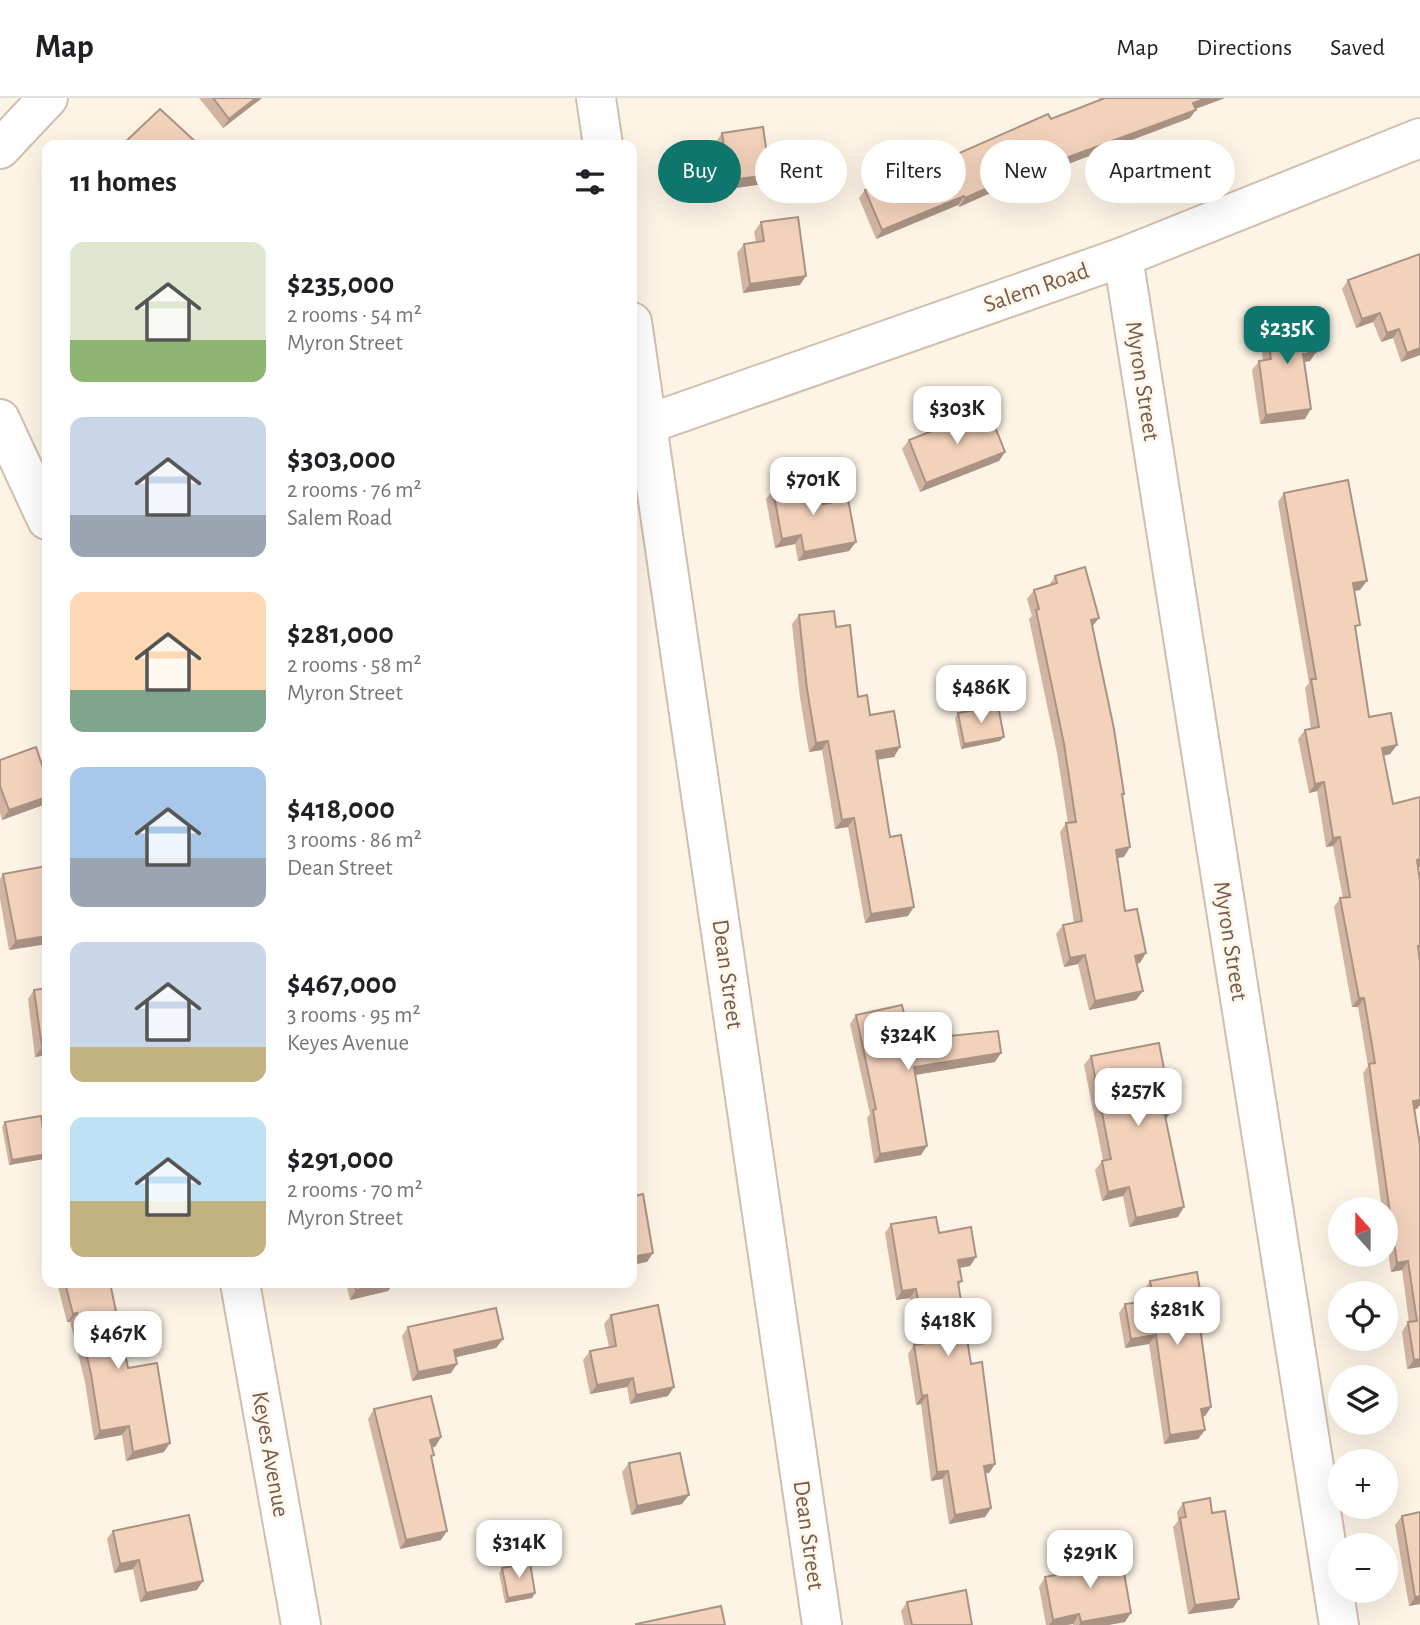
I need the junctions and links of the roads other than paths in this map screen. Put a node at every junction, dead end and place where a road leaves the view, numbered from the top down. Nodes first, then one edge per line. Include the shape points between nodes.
1 (48, 98) edge
2 (596, 98) edge
3 (1420, 138) edge
4 (602, 140) edge
5 (0, 149) edge
6 (1123, 257) junction
7 (637, 354) edge
8 (0, 419) edge
9 (648, 424) junction
10 (42, 509) edge
11 (241, 1288) edge
12 (301, 1625) edge
13 (822, 1625) edge
14 (1339, 1625) edge

1 - 5 street
2 - 4 street
3 - 6 street, Salem Road
6 - 9 street, Salem Road
6 - 14 street, Myron Street
7 - 9 street, Dean Street
8 - 10 street
9 - 13 street, Dean Street
11 - 12 street, Keyes Avenue

